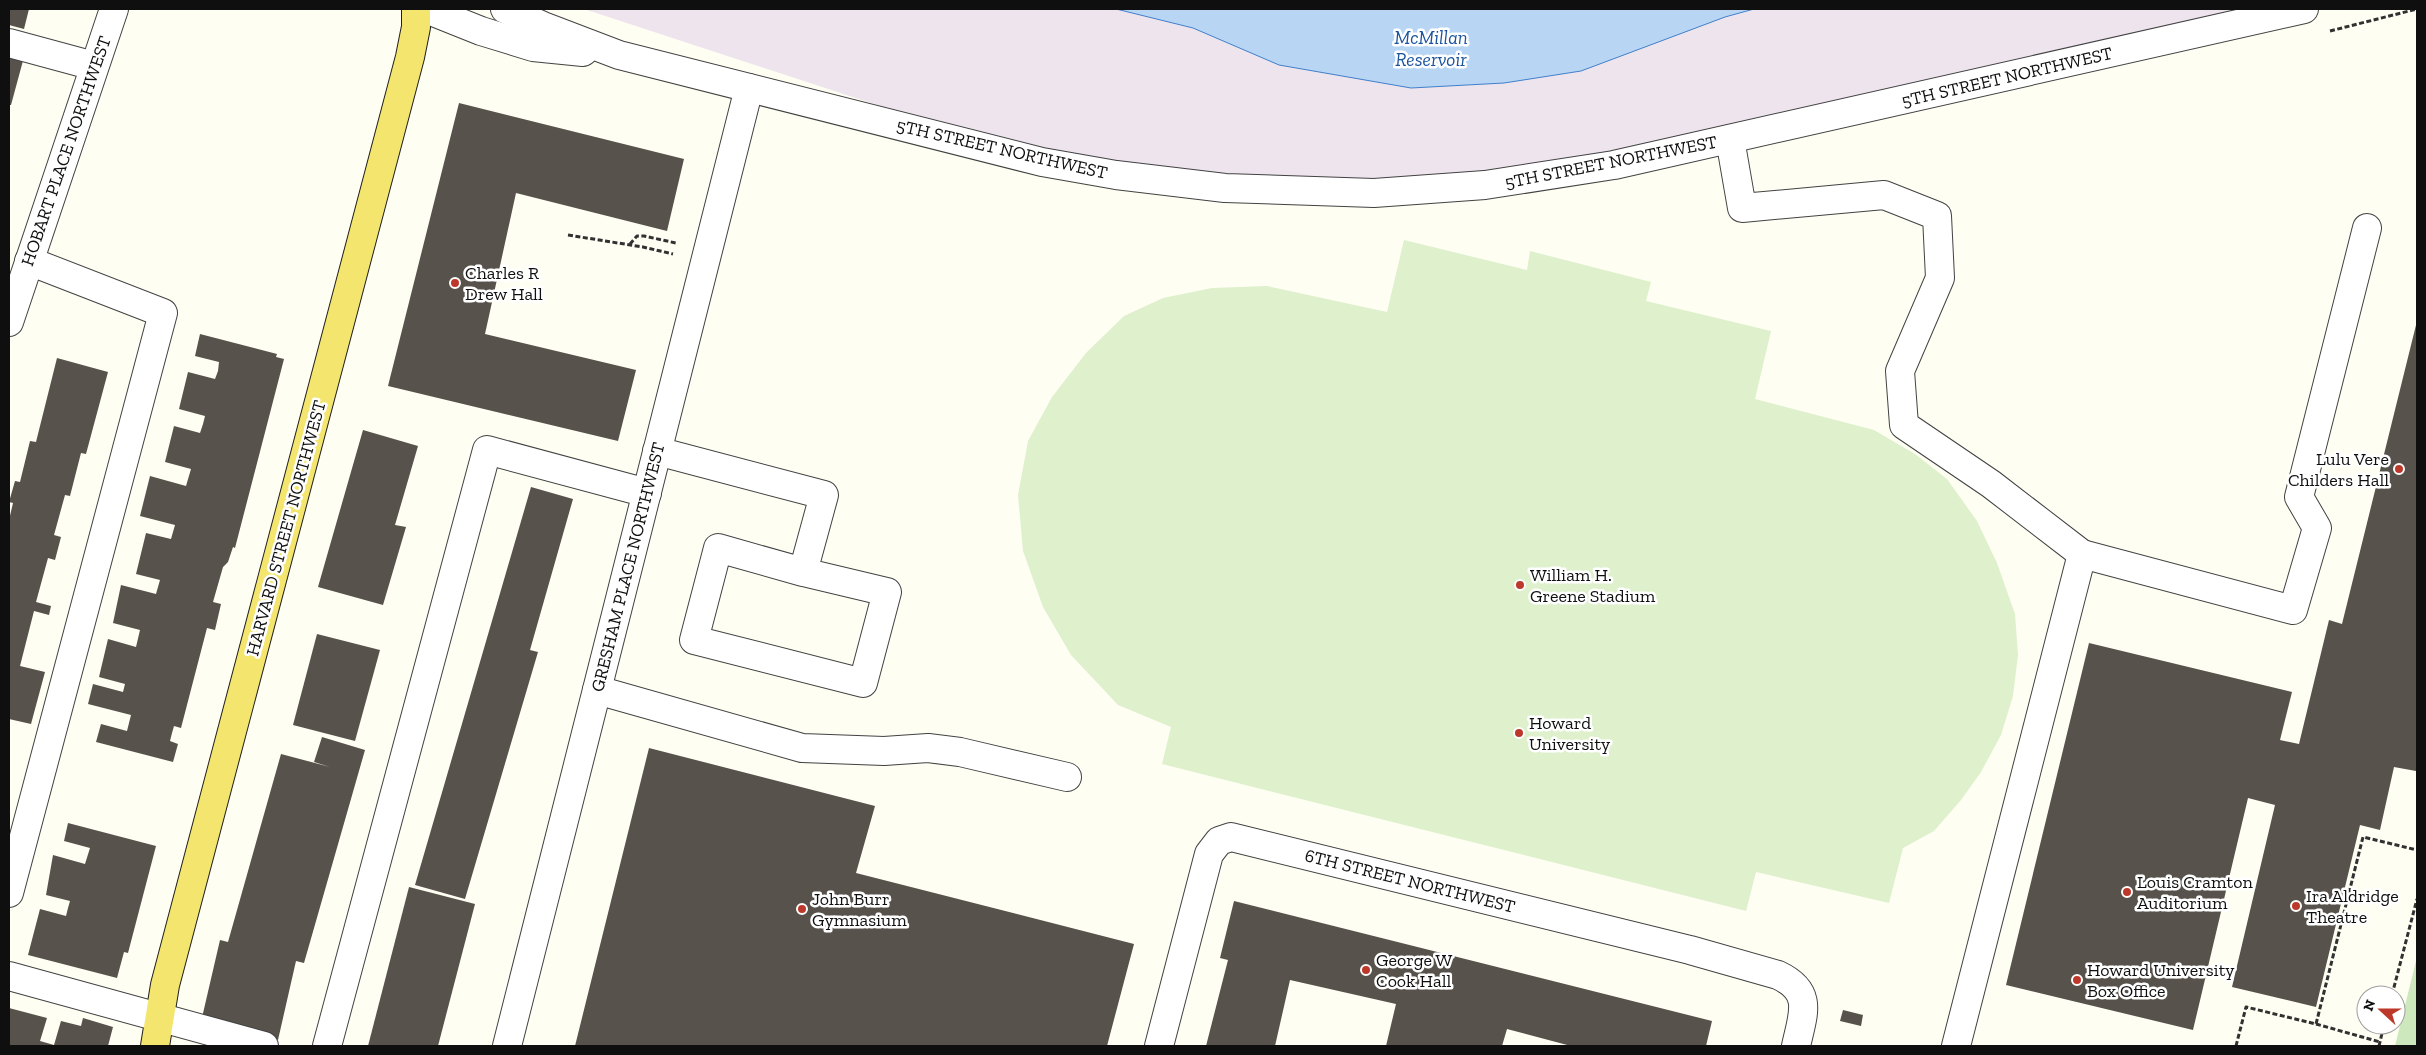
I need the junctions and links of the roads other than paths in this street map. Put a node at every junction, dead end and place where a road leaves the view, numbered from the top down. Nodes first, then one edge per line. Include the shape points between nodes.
1 (114, 9) edge
2 (416, 9) edge
3 (426, 9) edge
4 (505, 9) edge
5 (2304, 9) edge
6 (9, 43) edge
7 (619, 55) junction
8 (94, 66) junction
9 (749, 88) junction
10 (1730, 140) junction
11 (2367, 228) dead end
12 (29, 261) junction
13 (10, 314) edge
14 (657, 451) junction
15 (647, 493) junction
16 (2082, 554) junction
17 (803, 572) junction
18 (597, 690) junction
19 (1067, 777) dead end
20 (9, 893) edge
21 (9, 976) edge
22 (158, 1018) junction
23 (155, 1046) edge
24 (264, 1046) edge
25 (327, 1046) edge
26 (507, 1046) edge
27 (1159, 1046) edge
28 (1796, 1046) edge
29 (1956, 1046) edge

1 - 8 street, HOBART PLACE NORTHWEST
2 - 22 main road, HARVARD STREET NORTHWEST via 410,57
3 - 7 street, 5TH STREET NORTHWEST via 533,47
4 - 7 street, 5TH STREET NORTHWEST
5 - 10 street, 5TH STREET NORTHWEST
6 - 8 street
7 - 9 street, 5TH STREET NORTHWEST
8 - 12 street, HOBART PLACE NORTHWEST
9 - 10 street, 5TH STREET NORTHWEST via 1063,166 1171,182 1273,191 1374,193 1485,185 1568,174
9 - 14 street, GRESHAM PLACE NORTHWEST
10 - 16 street via 1742,208 1884,195 1937,216 1940,278 1900,371 1904,425 1991,484
11 - 16 street via 2299,497 2317,528 2292,610
12 - 13 street, HOBART PLACE NORTHWEST
12 - 20 street via 163,313
14 - 15 street, GRESHAM PLACE NORTHWEST
14 - 17 street via 824,495
15 - 18 street, GRESHAM PLACE NORTHWEST
15 - 25 street via 486,450
16 - 29 street
17 - 17 street via 718,548 694,640 863,683 888,592
18 - 19 street via 802,748 884,751 928,748 960,752
18 - 26 street, GRESHAM PLACE NORTHWEST
21 - 22 street
22 - 23 main road, HARVARD STREET NORTHWEST
22 - 24 street
27 - 28 street, 6TH STREET NORTHWEST via 1209,854 1219,841 1231,837 1690,950 1778,975 1791,981 1801,993 1805,1007

